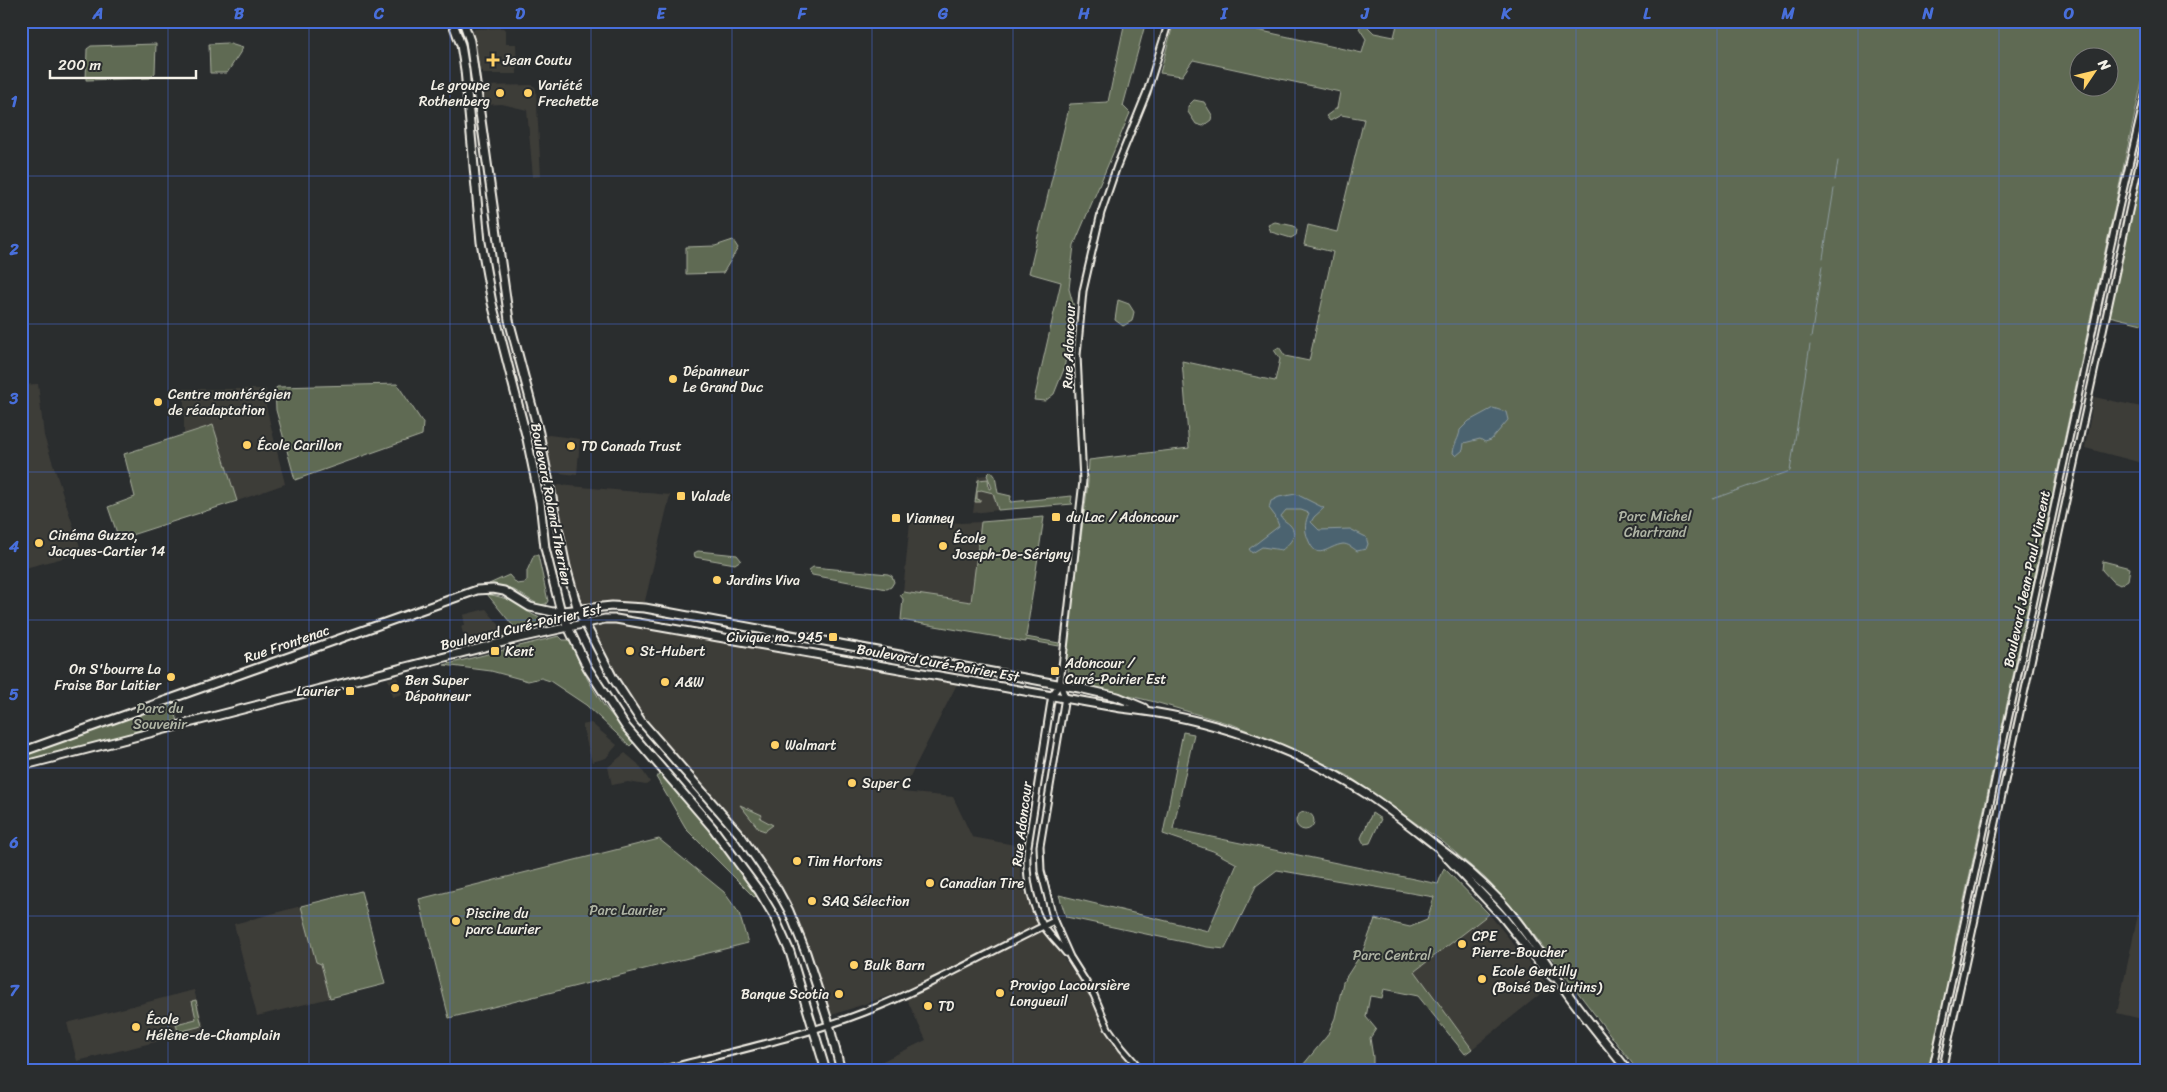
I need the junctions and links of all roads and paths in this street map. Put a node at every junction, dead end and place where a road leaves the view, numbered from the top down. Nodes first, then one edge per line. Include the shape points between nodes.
1 (452, 21) edge
2 (464, 21) edge
3 (1169, 21) edge
4 (2146, 92) edge
5 (2146, 133) edge
6 (578, 610) junction
7 (561, 612) junction
8 (585, 622) junction
9 (568, 626) junction
10 (1060, 684) junction
11 (1052, 695) junction
12 (1065, 697) junction
13 (1151, 711) junction
14 (21, 752) edge
15 (21, 766) edge
16 (1436, 845) junction
17 (1054, 921) junction
18 (1519, 923) junction
19 (1043, 926) junction
20 (1512, 928) junction
21 (1070, 957) junction
22 (1561, 985) junction
23 (829, 1024) junction
24 (814, 1030) junction
25 (657, 1071) edge
26 (826, 1071) edge
27 (841, 1071) edge
28 (1142, 1071) edge
29 (1628, 1071) edge
30 (1932, 1071) edge
31 (1942, 1071) edge

1 - 7 main road, Boulevard Roland-Therrien via 461,46 482,242 492,303 527,439 540,502 545,548
2 - 6 main road, Boulevard Roland-Therrien via 470,41 509,320 539,433
3 - 10 street, Rue Adoncour via 1147,92 1104,202 1083,291 1077,355 1083,481
4 - 30 street, Boulevard Jean-Paul-Vincent
5 - 31 street, Boulevard Jean-Paul-Vincent
6 - 7 main road, Boulevard Curé-Poirier Est
6 - 8 main road, Boulevard Roland-Therrien
6 - 10 main road, Boulevard Curé-Poirier Est via 612,606 645,608
7 - 9 main road, Boulevard Roland-Therrien
7 - 14 main road, Rue Frontenac via 540,611 493,589 477,590
8 - 9 main road, Boulevard Curé-Poirier Est
8 - 11 main road, Boulevard Curé-Poirier Est via 616,619
8 - 23 main road, Boulevard Roland-Therrien via 613,678 641,721 741,836 777,889 799,932
9 - 15 main road, Boulevard Curé-Poirier Est
9 - 24 main road, Boulevard Roland-Therrien via 587,667 626,727 712,827 759,891 790,952
10 - 11 street, Rue Adoncour
10 - 12 street, Rue Adoncour
10 - 13 main road, Boulevard Curé-Poirier Est via 1103,693
11 - 12 main road, Boulevard Curé-Poirier Est
11 - 19 street, Rue Adoncour via 1026,876
12 - 13 main road, Boulevard Curé-Poirier Est
12 - 17 street, Rue Adoncour via 1040,846 1041,871
13 - 16 main road, Boulevard Curé-Poirier Est via 1230,730 1282,750 1368,795
16 - 18 main road, Boulevard Curé-Poirier Est via 1474,874
16 - 20 main road, Boulevard Curé-Poirier Est
17 - 19 street
17 - 21 street, Rue Adoncour
18 - 20 street
18 - 22 main road, Boulevard Curé-Poirier Est
19 - 21 street, Rue Adoncour
19 - 23 street via 919,988 866,1012
20 - 22 main road, Boulevard Curé-Poirier Est
21 - 28 street, Rue Adoncour via 1094,995 1108,1028
22 - 29 main road, Boulevard Curé-Poirier Est
23 - 24 street
23 - 27 main road, Boulevard Roland-Therrien
24 - 25 street
24 - 26 main road, Boulevard Roland-Therrien

